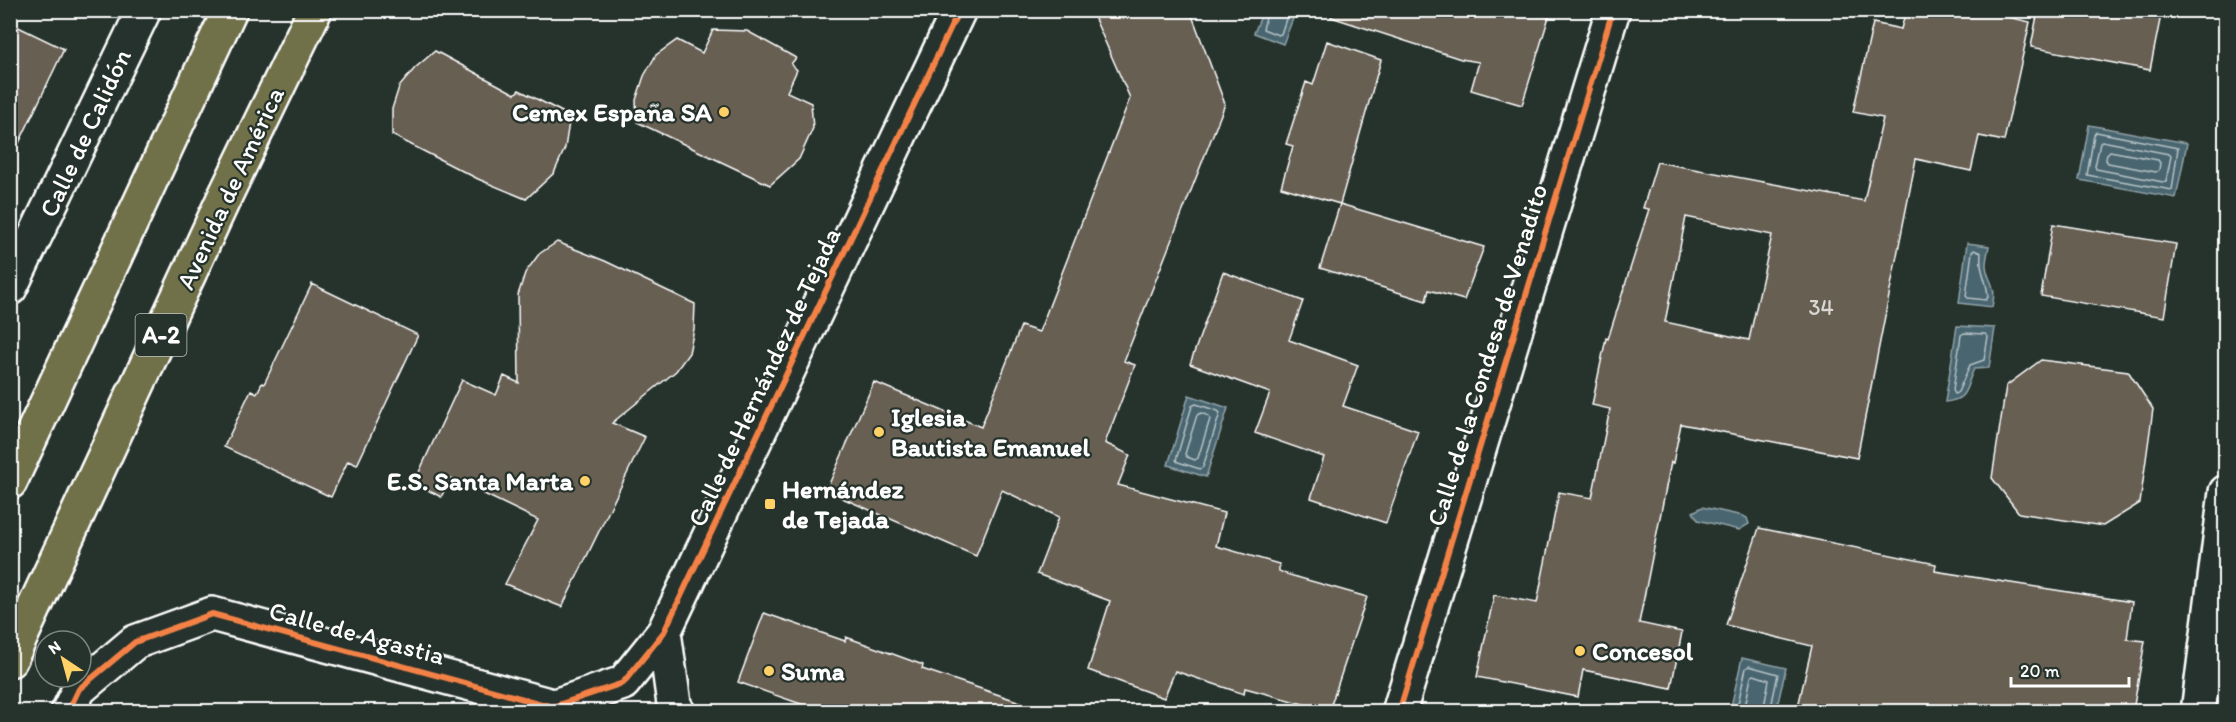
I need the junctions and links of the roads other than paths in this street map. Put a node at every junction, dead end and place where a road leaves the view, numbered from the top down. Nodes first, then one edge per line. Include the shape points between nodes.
1 (144, 10) edge
2 (231, 10) edge
3 (315, 10) edge
4 (959, 10) edge
5 (1612, 10) edge
6 (10, 288) edge
7 (10, 482) edge
8 (2226, 492) edge
9 (664, 632) junction
10 (10, 660) edge
11 (562, 709) edge
12 (68, 711) edge
13 (678, 711) edge
14 (1399, 711) edge
15 (2198, 711) edge

1 - 6 street, Calle de Calidón
2 - 7 highway
3 - 10 highway, Avenida de América / A-2
4 - 9 street, Calle de Hernández de Tejada
5 - 14 street, Calle de la Condesa de Venadito
8 - 15 street
9 - 11 street, Calle de Hernández de Tejada via 623,683
9 - 13 street
11 - 12 street, Calle de Agastia via 212,614 135,642 79,689

